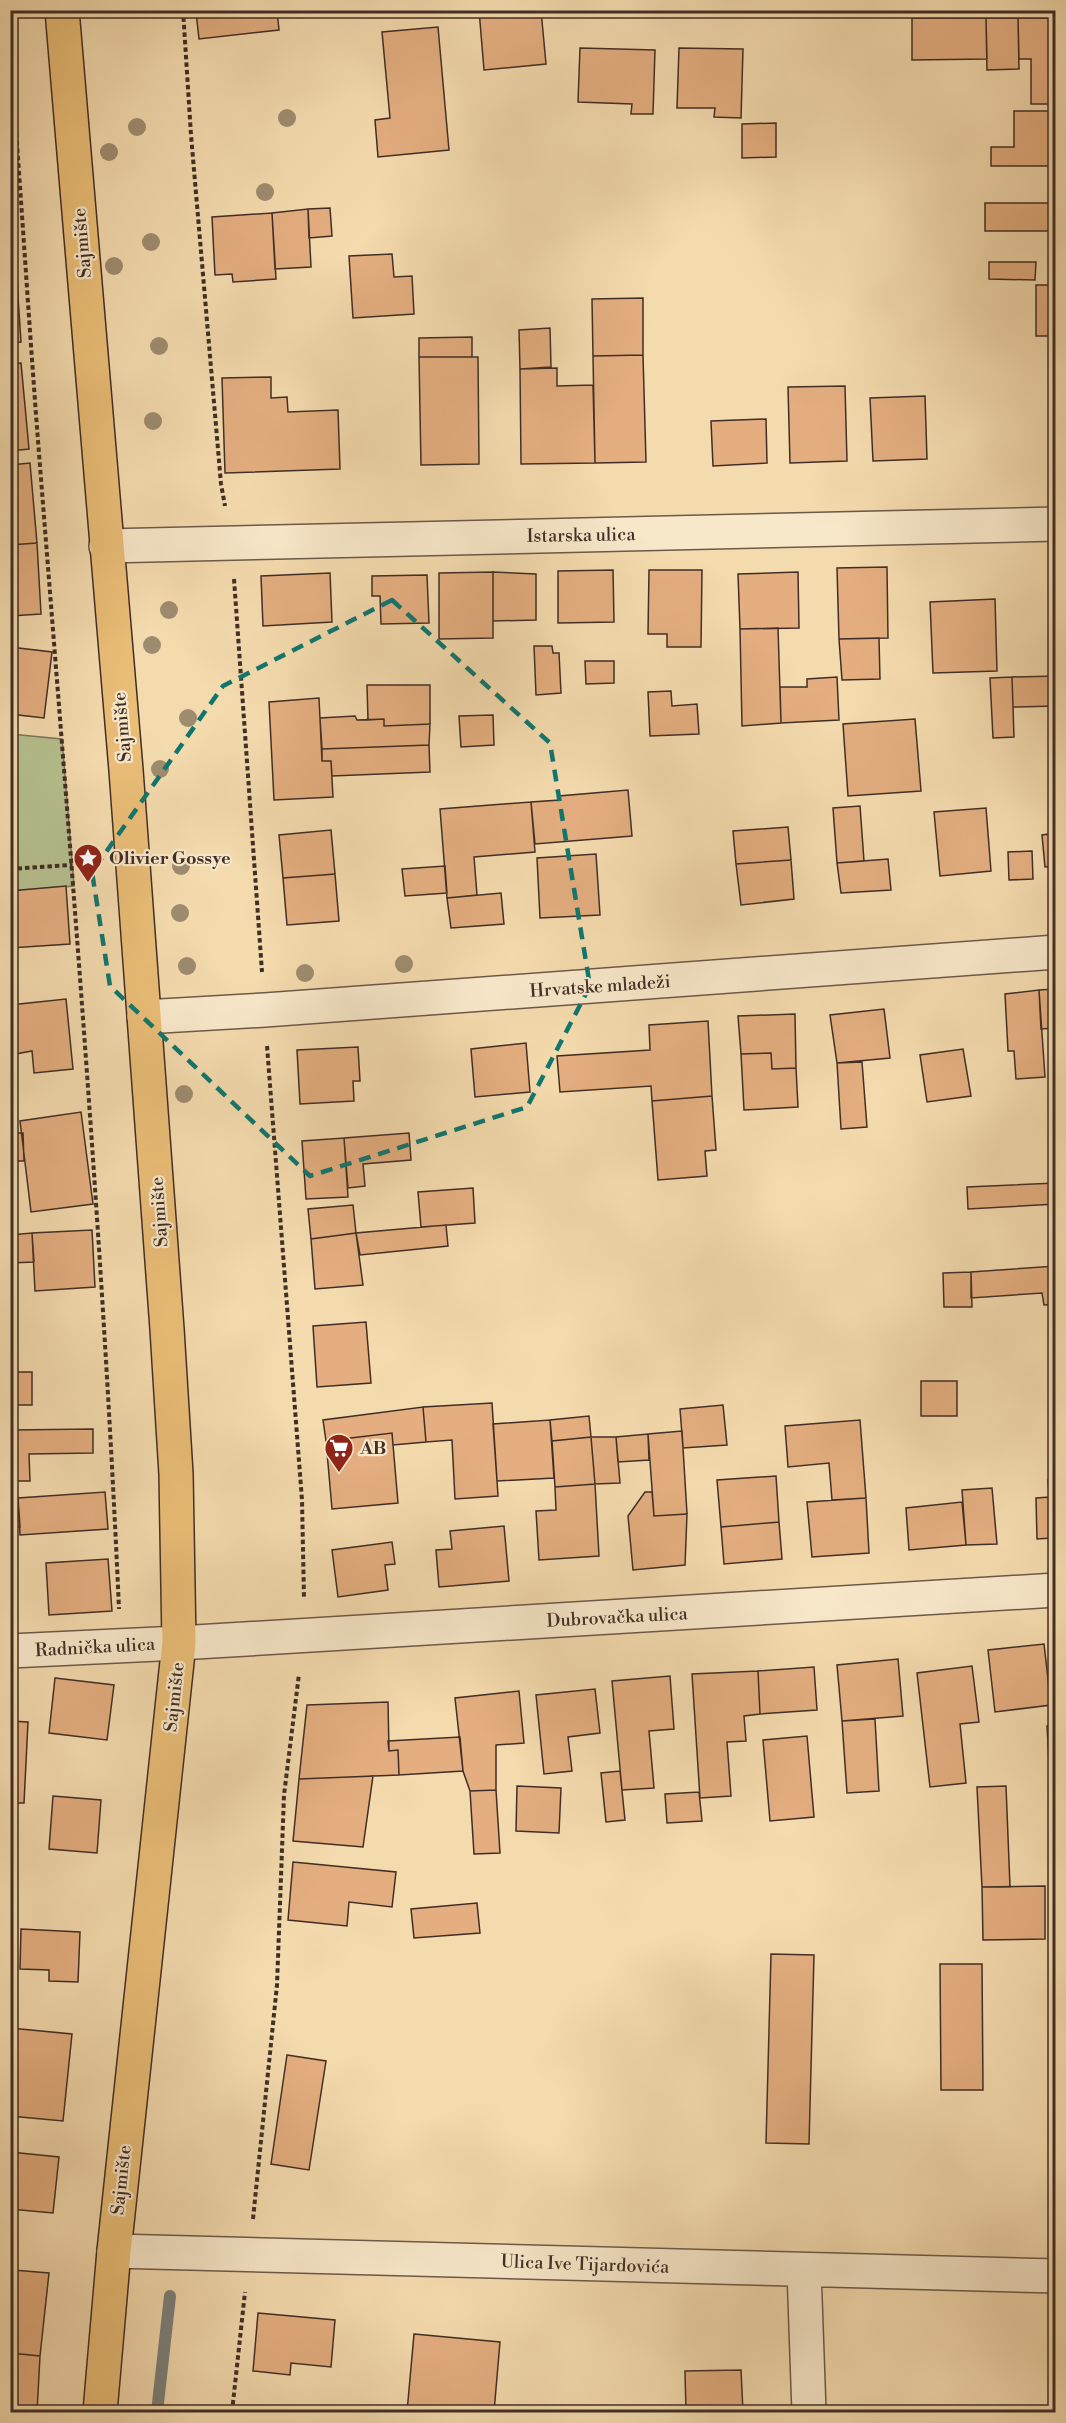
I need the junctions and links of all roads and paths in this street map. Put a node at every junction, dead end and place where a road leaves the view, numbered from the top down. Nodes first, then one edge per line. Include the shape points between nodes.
1 (63, 10) edge
2 (183, 10) edge
3 (10, 51) edge
4 (1056, 524) edge
5 (231, 543) junction
6 (106, 546) junction
7 (72, 865) junction
8 (10, 869) edge
9 (1056, 952) edge
10 (265, 1010) junction
11 (144, 1017) junction
12 (1056, 1590) edge
13 (304, 1636) junction
14 (179, 1643) junction
15 (121, 1646) junction
16 (10, 1651) edge
17 (114, 2251) junction
18 (249, 2254) junction
19 (804, 2270) junction
20 (1056, 2276) edge
21 (100, 2412) edge
22 (232, 2412) edge
23 (809, 2412) edge

1 - 6 main road, Sajmište
2 - 5 path via 221,484
3 - 7 path
4 - 5 street, Istarska ulica
5 - 6 street, Istarska ulica
5 - 10 path
6 - 11 main road, Sajmište
7 - 8 path
7 - 15 path via 100,1231
9 - 10 street, Hrvatske mladeži
10 - 11 street, Hrvatske mladeži
10 - 13 path via 302,1500
11 - 14 main road, Sajmište via 175,1463
12 - 13 street, Dubrovačka ulica
13 - 14 street, Dubrovačka ulica
13 - 18 path via 284,1795 277,1985
14 - 15 street, Radnička ulica
14 - 17 main road, Sajmište
15 - 16 street, Radnička ulica
17 - 18 street, Ulica Ive Tijardovića
17 - 21 main road, Sajmište
18 - 19 street, Ulica Ive Tijardovića
18 - 22 path
19 - 20 street, Ulica Ive Tijardovića
19 - 23 street

